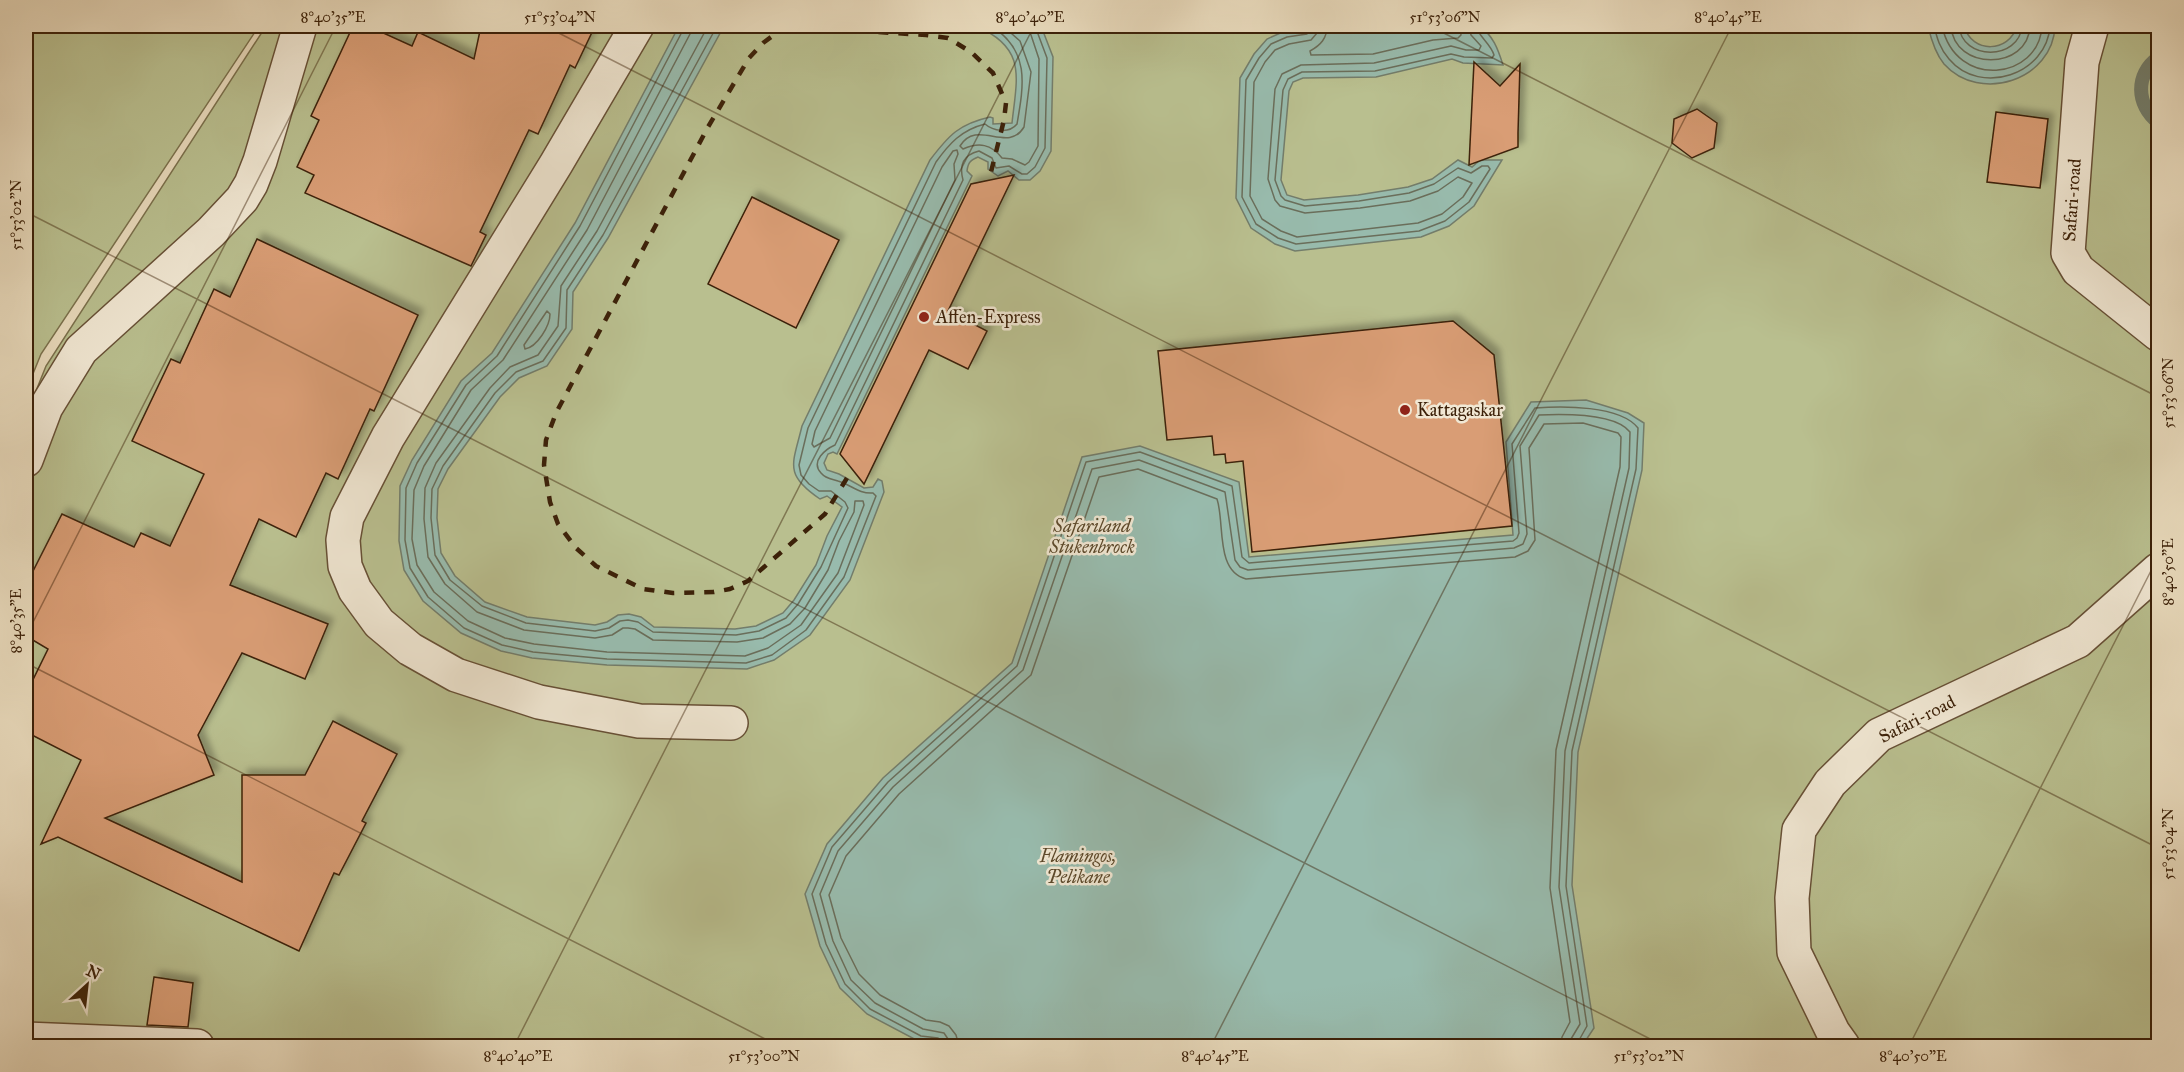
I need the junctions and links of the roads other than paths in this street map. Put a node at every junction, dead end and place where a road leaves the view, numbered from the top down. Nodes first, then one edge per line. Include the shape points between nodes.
1 (300, 26) edge
2 (637, 26) edge
3 (2092, 26) edge
4 (2158, 334) edge
5 (26, 460) edge
6 (2158, 570) edge
7 (731, 723) dead end
8 (26, 1039) edge
9 (197, 1047) edge
10 (1843, 1047) edge

1 - 5 lane via 260,161 242,199 81,350 46,407
2 - 7 lane via 388,437 347,517 343,540 345,566 355,590 379,623 425,659 456,675 539,702 639,721
3 - 4 lane, Safari-road via 2082,62 2068,253 2078,270
6 - 10 lane, Safari-road via 2078,641 1879,735 1830,783 1799,830 1792,898 1794,952
8 - 9 lane

